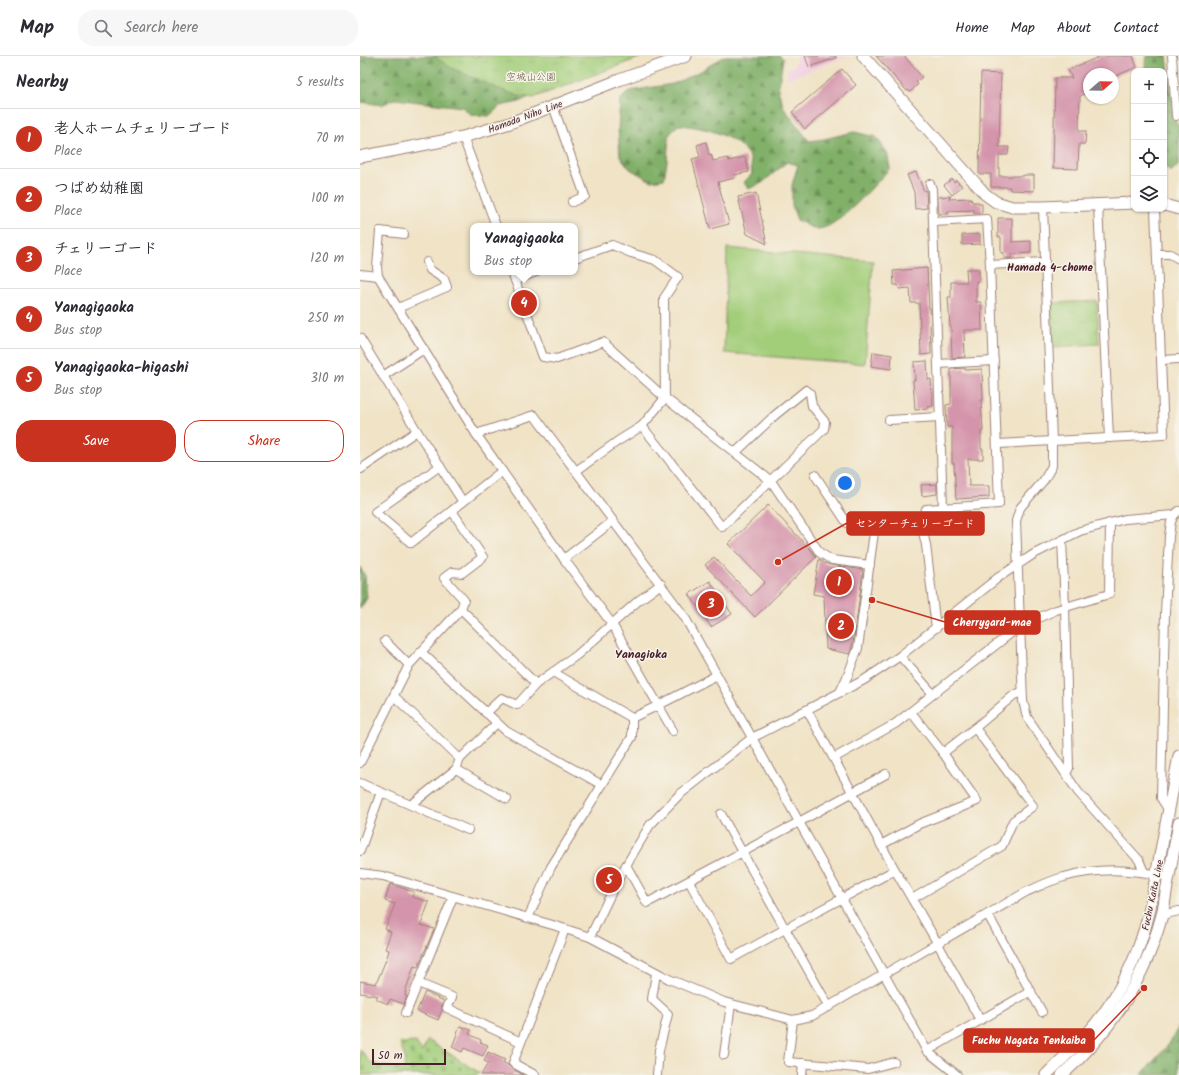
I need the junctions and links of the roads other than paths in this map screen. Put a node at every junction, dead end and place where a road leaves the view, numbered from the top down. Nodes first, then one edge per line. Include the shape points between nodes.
1 (686, 56) edge
2 (863, 56) edge
3 (1172, 56) edge
4 (1177, 94) edge
5 (553, 106) junction
6 (1176, 116) dead end
7 (463, 137) junction
8 (360, 157) edge
9 (930, 184) dead end
10 (572, 202) dead end
11 (1131, 203) edge
12 (1098, 205) junction
13 (1167, 206) edge
14 (1043, 207) junction
15 (1179, 210) edge
16 (1155, 212) edge
17 (933, 222) junction
18 (495, 223) edge
19 (404, 234) dead end
20 (1157, 254) junction
21 (578, 257) edge
22 (1179, 259) edge
23 (427, 262) dead end
24 (1045, 262) junction
25 (990, 265) junction
26 (360, 274) edge
27 (378, 276) junction
28 (514, 276) edge
29 (398, 308) junction
30 (360, 338) edge
31 (424, 349) junction
32 (1179, 359) edge
33 (1161, 360) junction
34 (994, 361) junction
35 (938, 364) junction
36 (383, 376) junction
37 (665, 398) junction
38 (939, 417) junction
39 (889, 420) dead end
40 (642, 426) junction
41 (417, 431) junction
42 (476, 434) junction
43 (1109, 438) junction
44 (1052, 441) junction
45 (998, 444) junction
46 (735, 453) junction
47 (440, 466) junction
48 (361, 469) dead end
49 (502, 471) junction
50 (576, 471) junction
51 (815, 475) dead end
52 (771, 481) junction
53 (463, 502) junction
54 (943, 508) junction
55 (452, 511) junction
56 (1177, 513) edge
57 (613, 521) junction
58 (1110, 523) junction
59 (1062, 540) junction
60 (564, 559) junction
61 (870, 565) junction
62 (1017, 565) junction
63 (661, 584) junction
64 (1065, 607) junction
65 (461, 609) junction
66 (612, 624) junction
67 (1020, 626) junction
68 (936, 628) junction
69 (385, 642) dead end
70 (421, 652) junction
71 (900, 656) junction
72 (408, 665) junction
73 (553, 672) junction
74 (717, 675) junction
75 (536, 684) junction
76 (840, 692) junction
77 (1022, 692) junction
78 (933, 694) junction
79 (394, 696) junction
80 (659, 705) junction
81 (807, 710) junction
82 (911, 712) junction
83 (486, 713) junction
84 (632, 718) junction
85 (498, 723) junction
86 (975, 728) junction
87 (673, 731) dead end
88 (752, 738) junction
89 (943, 753) junction
90 (1179, 756) edge
91 (834, 758) junction
92 (460, 759) junction
93 (360, 763) edge
94 (456, 769) junction
95 (886, 774) dead end
96 (1066, 774) junction
97 (360, 783) edge
98 (602, 786) junction
99 (381, 792) junction
100 (852, 792) junction
101 (507, 799) dead end
102 (411, 805) junction
103 (1168, 809) junction
104 (721, 814) dead end
105 (799, 822) junction
106 (1179, 822) edge
107 (468, 830) dead end
108 (881, 845) junction
109 (360, 851) edge
110 (742, 852) junction
111 (626, 865) junction
112 (895, 870) junction
113 (1144, 872) junction
114 (360, 873) edge
115 (1156, 874) junction
116 (1169, 877) junction
117 (689, 881) junction
118 (453, 897) junction
119 (842, 898) junction
120 (912, 899) junction
121 (1179, 911) edge
122 (988, 915) junction
123 (1162, 915) junction
124 (528, 918) junction
125 (565, 929) junction
126 (785, 929) junction
127 (590, 937) junction
128 (938, 944) junction
129 (656, 973) junction
130 (885, 975) junction
131 (418, 983) junction
132 (1030, 991) junction
133 (731, 1004) junction
134 (829, 1007) junction
135 (1042, 1012) dead end
136 (406, 1013) dead end
137 (793, 1020) junction
138 (980, 1020) junction
139 (521, 1042) junction
140 (927, 1051) junction
141 (724, 1055) dead end
142 (894, 1062) dead end
143 (803, 1063) junction
144 (525, 1073) edge
145 (536, 1075) edge
146 (657, 1075) edge
147 (802, 1075) edge
148 (957, 1075) edge
149 (1046, 1075) edge
150 (1062, 1075) edge

1 - 5 main road, Hamada Niho Line
2 - 14 main road via 986,194 996,202 1012,207
3 - 4 street
4 - 6 street
5 - 7 main road, Hamada Niho Line via 510,123
5 - 10 street via 585,196
7 - 8 main road, Hamada Niho Line
7 - 18 street
9 - 17 street
11 - 12 main road
12 - 14 main road
12 - 43 street
13 - 15 main road
14 - 24 street
16 - 20 street
17 - 25 street via 987,219
17 - 35 street
19 - 27 street via 380,231
20 - 22 street via 1170,254
20 - 33 street
21 - 37 street via 612,245 655,260 678,277 664,298
23 - 29 street via 430,270 444,278 447,287
24 - 25 street
24 - 44 street
25 - 34 street
26 - 27 street
27 - 29 street
28 - 37 street via 543,357 557,359 604,342
29 - 31 street
30 - 36 street
31 - 36 street
31 - 42 street
32 - 33 street
33 - 43 street via 1164,435
34 - 35 street
34 - 45 street
35 - 38 street
36 - 41 street
37 - 40 street
37 - 46 street
38 - 39 street
38 - 54 street
40 - 50 street
40 - 52 street via 722,527
41 - 47 street
41 - 48 street
42 - 49 street
42 - 50 street via 534,415
43 - 44 street
44 - 45 street
44 - 62 street via 1052,466 1044,480 1020,508 1016,521
45 - 54 street via 999,504
46 - 52 street
46 - 52 street via 806,390 810,393 812,406 825,422 824,429
47 - 53 street
47 - 55 street via 375,512 411,543
49 - 53 street
49 - 60 street
50 - 57 street
51 - 61 street via 847,523 876,518
52 - 61 street via 820,553 832,560
53 - 55 street
54 - 68 street via 926,509 921,524
55 - 65 street via 483,557 462,573 452,572 444,578 464,600
56 - 58 street
56 - 103 street via 1171,522 1165,613 1161,798
57 - 60 street
57 - 63 street
58 - 59 street via 1080,531
58 - 64 street via 1109,594
59 - 62 street
59 - 64 street
60 - 66 street
61 - 76 street via 858,648
62 - 67 street
62 - 68 street
63 - 66 street
63 - 74 street via 684,616
64 - 67 street
64 - 96 street via 1069,768
65 - 70 street
65 - 75 street
66 - 73 street
66 - 80 street
67 - 77 street
67 - 78 street
68 - 71 street
69 - 72 street
70 - 72 street
70 - 83 street
71 - 76 street via 864,680
71 - 78 street
72 - 79 street
73 - 75 street
73 - 84 street
74 - 80 street
74 - 88 street
75 - 83 street via 517,705 502,698
76 - 81 street
77 - 86 street via 1014,695
77 - 96 street via 1027,717
78 - 82 street
79 - 92 street
79 - 93 street
80 - 84 street
80 - 87 street
81 - 88 street
81 - 91 street
82 - 89 street
82 - 91 street via 895,724
83 - 85 street
84 - 98 street via 632,737
85 - 92 street
85 - 98 street via 506,731
86 - 89 street
86 - 120 street via 1033,806 1013,821 1002,846
88 - 105 street
88 - 111 street via 679,795 650,825
89 - 108 street via 977,801 919,824
90 - 103 main road, Fuchu Kaita Line
91 - 100 street
92 - 94 street
94 - 101 street
94 - 102 street
95 - 100 street
96 - 113 street via 1078,792 1139,860
97 - 99 street
98 - 124 street via 551,867
99 - 102 street
99 - 109 street
100 - 105 street
100 - 108 street
102 - 107 street
103 - 115 main road, Fuchu Kaita Line
104 - 110 street
105 - 110 street
105 - 119 street
106 - 116 main road, Fuchu Kaita Line
108 - 112 street
110 - 117 street
110 - 126 street
111 - 117 street via 647,903
111 - 127 street
112 - 119 street
112 - 120 street
113 - 115 street
113 - 122 street via 1090,872 1063,877 1026,892
114 - 118 street via 383,876
115 - 116 street
115 - 149 main road, Fuchu Kaita Line via 1143,937 1123,984 1095,1025
116 - 123 main road, Fuchu Kaita Line
117 - 126 street via 731,959
118 - 124 street
118 - 131 street
119 - 126 street
119 - 130 street
120 - 128 street
121 - 123 street
122 - 128 street
122 - 132 street
123 - 150 main road, Fuchu Kaita Line via 1145,963 1121,1008 1098,1039
124 - 125 street
125 - 127 street
125 - 139 street
126 - 134 street
127 - 129 street
128 - 130 street
128 - 138 street
129 - 133 street
129 - 146 street via 652,999 668,1014 659,1050
130 - 134 street
130 - 140 street
131 - 136 street
131 - 139 street via 452,997 447,1008
132 - 135 street
132 - 138 street
133 - 137 street
133 - 141 street
134 - 137 street via 812,1016
137 - 143 street via 788,1062
138 - 140 street
139 - 144 street via 513,1063
140 - 148 street
142 - 143 street via 868,1069
143 - 147 street
144 - 145 street

